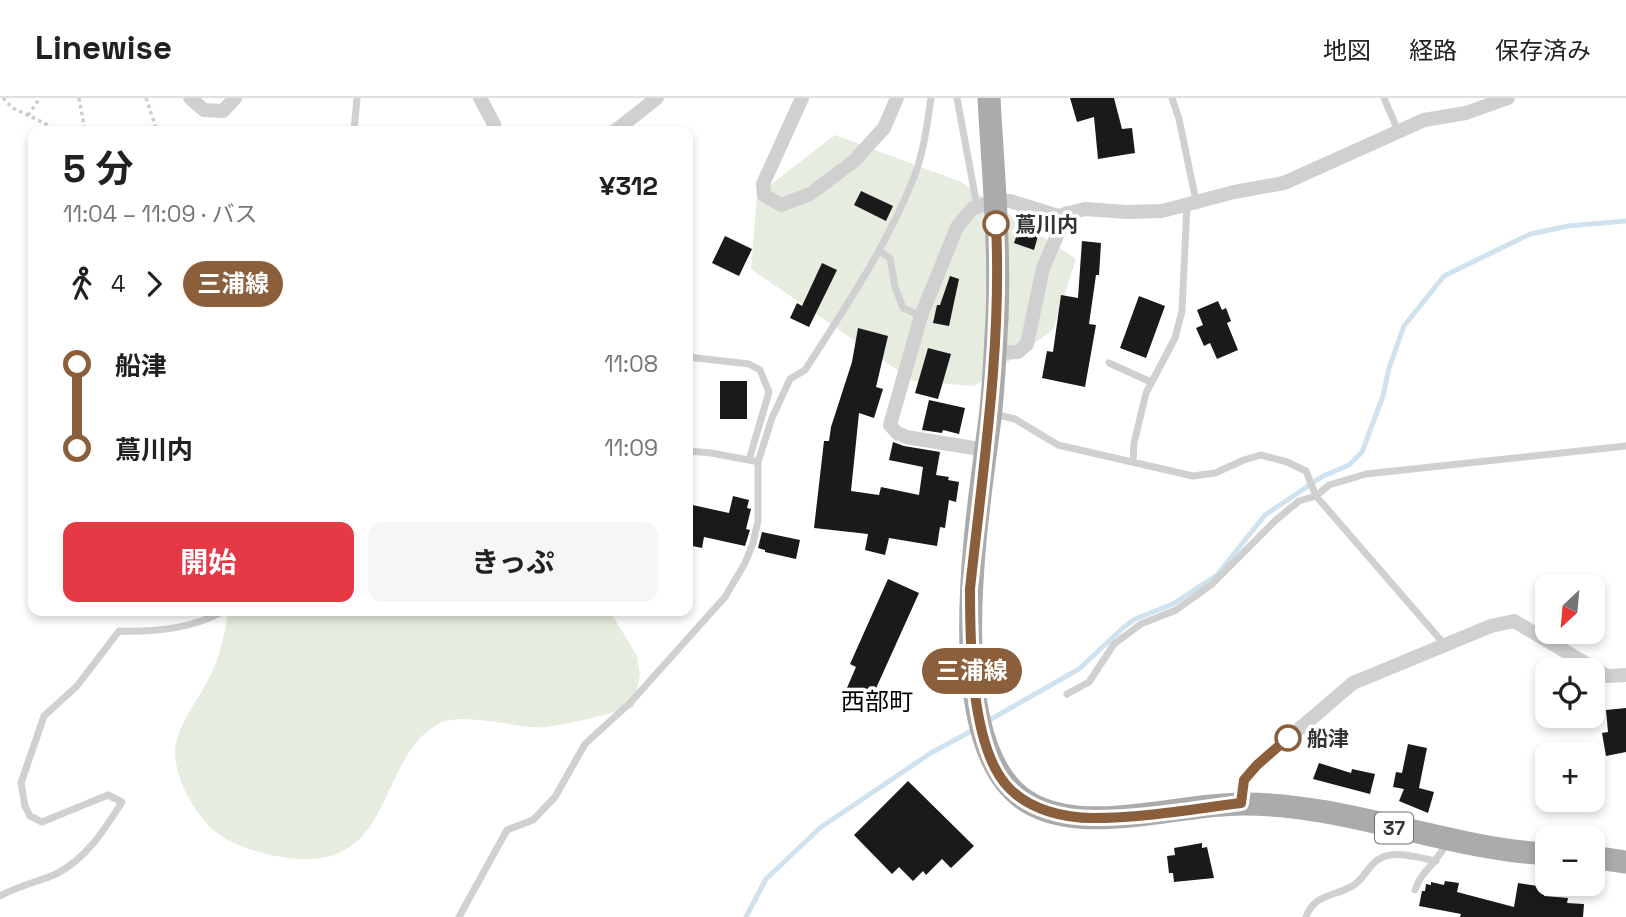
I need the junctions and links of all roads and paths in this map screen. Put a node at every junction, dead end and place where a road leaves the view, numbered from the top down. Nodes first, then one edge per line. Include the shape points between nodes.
1 (3, 98) edge
2 (40, 98) edge
3 (79, 98) edge
4 (146, 98) edge
5 (190, 98) edge
6 (234, 98) edge
7 (357, 98) edge
8 (480, 98) edge
9 (657, 98) edge
10 (802, 98) edge
11 (897, 98) edge
12 (931, 98) edge
13 (957, 98) edge
14 (989, 98) edge
15 (1172, 98) edge
16 (1384, 98) edge
17 (1502, 99) edge
18 (28, 115) junction
19 (50, 126) edge
20 (84, 126) edge
21 (155, 126) edge
22 (354, 126) edge
23 (494, 126) edge
24 (621, 126) edge
25 (1398, 132) junction
26 (1191, 203) junction
27 (986, 204) junction
28 (1066, 214) junction
29 (879, 251) junction
30 (921, 316) junction
31 (995, 353) junction
32 (693, 358) edge
33 (1109, 363) dead end
34 (1152, 382) junction
35 (990, 413) junction
36 (1626, 446) edge
37 (986, 450) junction
38 (693, 451) edge
39 (753, 461) junction
40 (1133, 462) junction
41 (1317, 496) junction
42 (214, 616) edge
43 (1445, 645) junction
44 (1626, 675) edge
45 (1067, 694) dead end
46 (1241, 803) junction
47 (1448, 839) junction
48 (1535, 853) edge
49 (1605, 859) edge
50 (1436, 861) junction
51 (1626, 862) edge
52 (1415, 890) dead end
53 (0, 896) edge
54 (459, 917) edge
55 (1306, 917) edge

1 - 18 path
2 - 18 path
3 - 20 path
4 - 21 path
5 - 6 street via 204,110 223,111
7 - 22 lane
8 - 23 street
9 - 24 street
10 - 11 street via 763,184 764,195 781,205 810,194 854,161 884,128
12 - 29 lane via 915,176
13 - 27 lane
14 - 27 main road, 37
15 - 26 lane
16 - 25 lane
17 - 25 street via 1466,113 1424,120
18 - 19 path
25 - 26 street via 1284,183
26 - 28 street via 1162,211 1085,209
26 - 34 lane via 1182,311 1175,338
27 - 28 street via 1010,201 1058,216
27 - 30 street via 973,208 957,228
27 - 31 main road, 37 via 998,285
28 - 31 street via 1042,268 1027,344 1017,352
29 - 30 lane via 890,258 903,308
29 - 39 lane via 805,370 790,379
30 - 37 street via 890,425 906,437
31 - 35 main road, 37
32 - 39 lane via 749,364 766,380 769,392
33 - 34 lane
34 - 40 lane via 1139,417
35 - 37 main road, 37
35 - 40 lane via 1015,419 1058,445
36 - 41 lane via 1366,474 1329,485
37 - 46 main road, 37 via 970,589 972,670 991,760 1009,788 1033,805 1058,814 1093,818
38 - 39 lane
39 - 54 lane via 758,521 745,563 725,597 630,702 585,744 555,797 533,820 507,830
40 - 41 lane via 1193,476 1216,473 1261,455 1306,471
41 - 43 lane
41 - 45 lane via 1299,501 1276,520 1211,585 1114,644 1089,682
42 - 53 lane via 157,632 119,631 77,685 44,716 21,783 30,816 42,822 108,795 122,802 84,854 59,873
43 - 44 street via 1514,621 1607,676
43 - 46 street via 1353,683 1257,765 1244,780
46 - 47 main road, 37 via 1306,807
47 - 48 main road, 37
47 - 50 lane
49 - 51 main road
50 - 52 lane via 1419,877
50 - 55 lane via 1382,857 1357,884 1319,898

